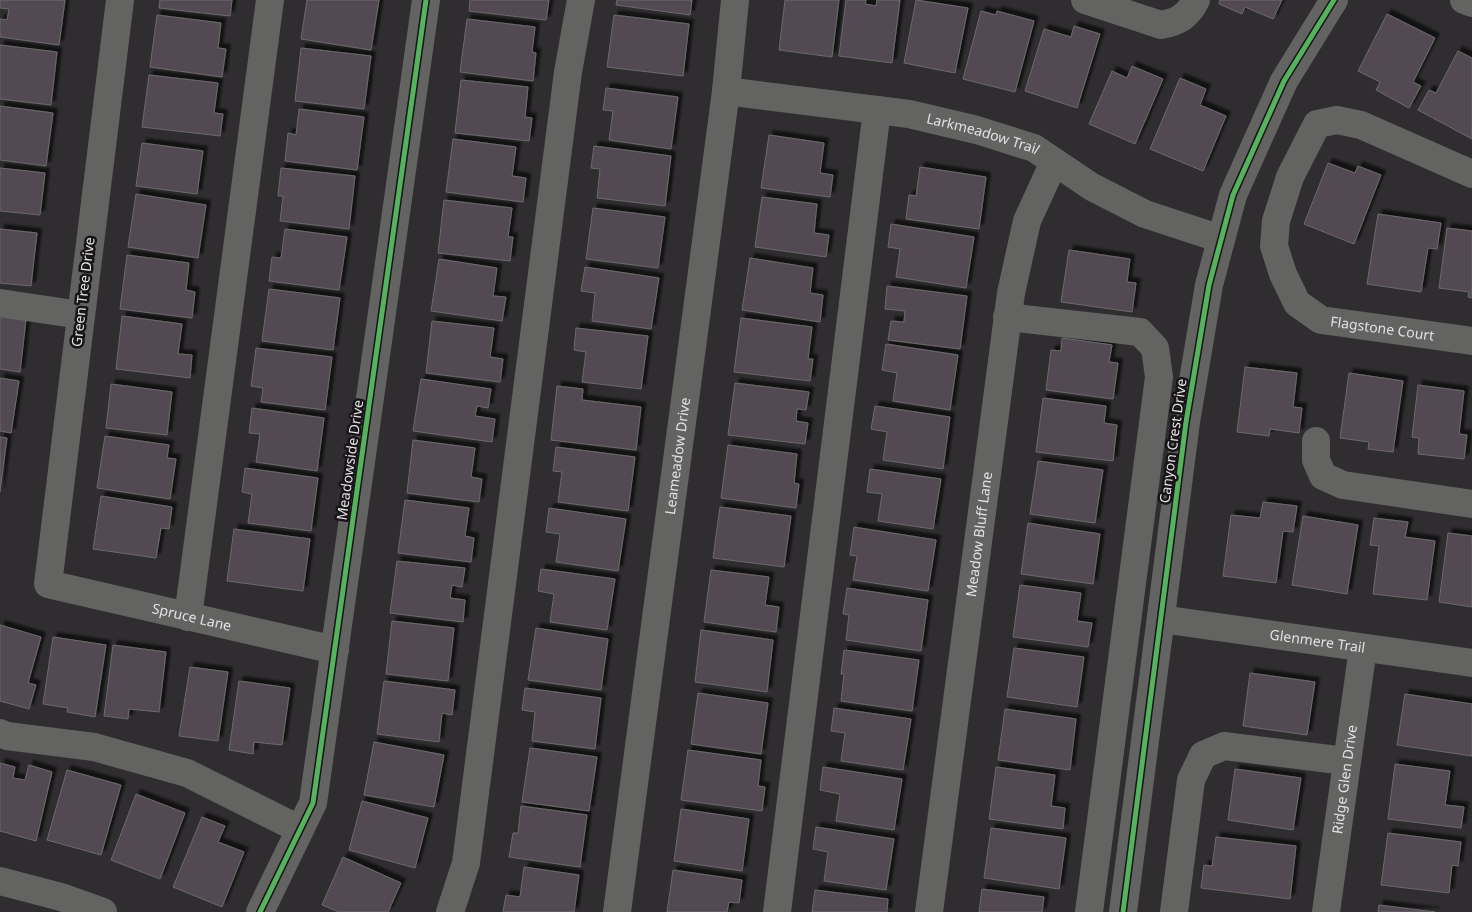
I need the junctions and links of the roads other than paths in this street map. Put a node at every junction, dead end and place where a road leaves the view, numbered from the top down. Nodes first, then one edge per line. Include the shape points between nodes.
1 (120, 0) edge
2 (270, 0) edge
3 (426, 0) edge
4 (581, 0) edge
5 (735, 0) edge
6 (1085, 0) edge
7 (1196, 0) edge
8 (1334, 0) edge
9 (1464, 0) edge
10 (1472, 3) edge
11 (726, 91) junction
12 (877, 110) junction
13 (1054, 162) junction
14 (1472, 174) edge
15 (1221, 239) junction
16 (0, 303) edge
17 (81, 315) junction
18 (1007, 317) junction
19 (1472, 341) edge
20 (1316, 441) dead end
21 (1472, 504) edge
22 (48, 584) joint
23 (188, 617) junction
24 (1161, 619) junction
25 (1363, 648) junction
26 (335, 650) junction
27 (1472, 663) edge
28 (0, 733) edge
29 (1346, 761) junction
30 (299, 829) junction
31 (0, 881) edge
32 (103, 912) edge
33 (260, 912) edge
34 (450, 912) edge
35 (617, 912) edge
36 (777, 912) edge
37 (929, 912) edge
38 (1089, 912) edge
39 (1123, 912) edge
40 (1174, 912) edge
41 (1326, 912) edge

1 - 17 street, Green Tree Drive
2 - 23 street
3 - 26 street, Meadowside Drive
4 - 34 street via 568,72 466,863
5 - 11 street, Leameadow Drive
6 - 7 street via 1161,25 1174,23 1191,10
8 - 15 street, Canyon Crest Drive via 1284,81 1233,195
9 - 10 street
11 - 12 street, Larkmeadow Trail
11 - 35 street, Leameadow Drive
12 - 13 street, Larkmeadow Trail via 977,130 1034,148
12 - 36 street
13 - 15 street, Larkmeadow Trail via 1092,187 1145,214
13 - 18 street, Meadow Bluff Lane via 1027,221
14 - 19 street, Flagstone Court via 1361,125 1337,120 1318,124 1290,177 1276,221 1274,246 1297,303 1321,320
15 - 24 street, Canyon Crest Drive via 1209,285 1186,422
16 - 17 street
17 - 22 street, Green Tree Drive
18 - 37 street, Meadow Bluff Lane
18 - 38 street via 1140,332 1155,348 1159,377
20 - 21 street via 1316,460 1323,476 1343,485
22 - 23 street, Spruce Lane
23 - 26 street, Spruce Lane
24 - 25 street, Glenmere Trail
24 - 39 street, Canyon Crest Drive
25 - 27 street, Glenmere Trail
25 - 29 street, Ridge Glen Drive
26 - 30 street, Meadowside Drive via 314,803
28 - 30 street via 94,747 187,773
29 - 40 street via 1224,746 1203,755 1191,780
29 - 41 street, Ridge Glen Drive
30 - 33 street, Meadowside Drive
31 - 32 street

